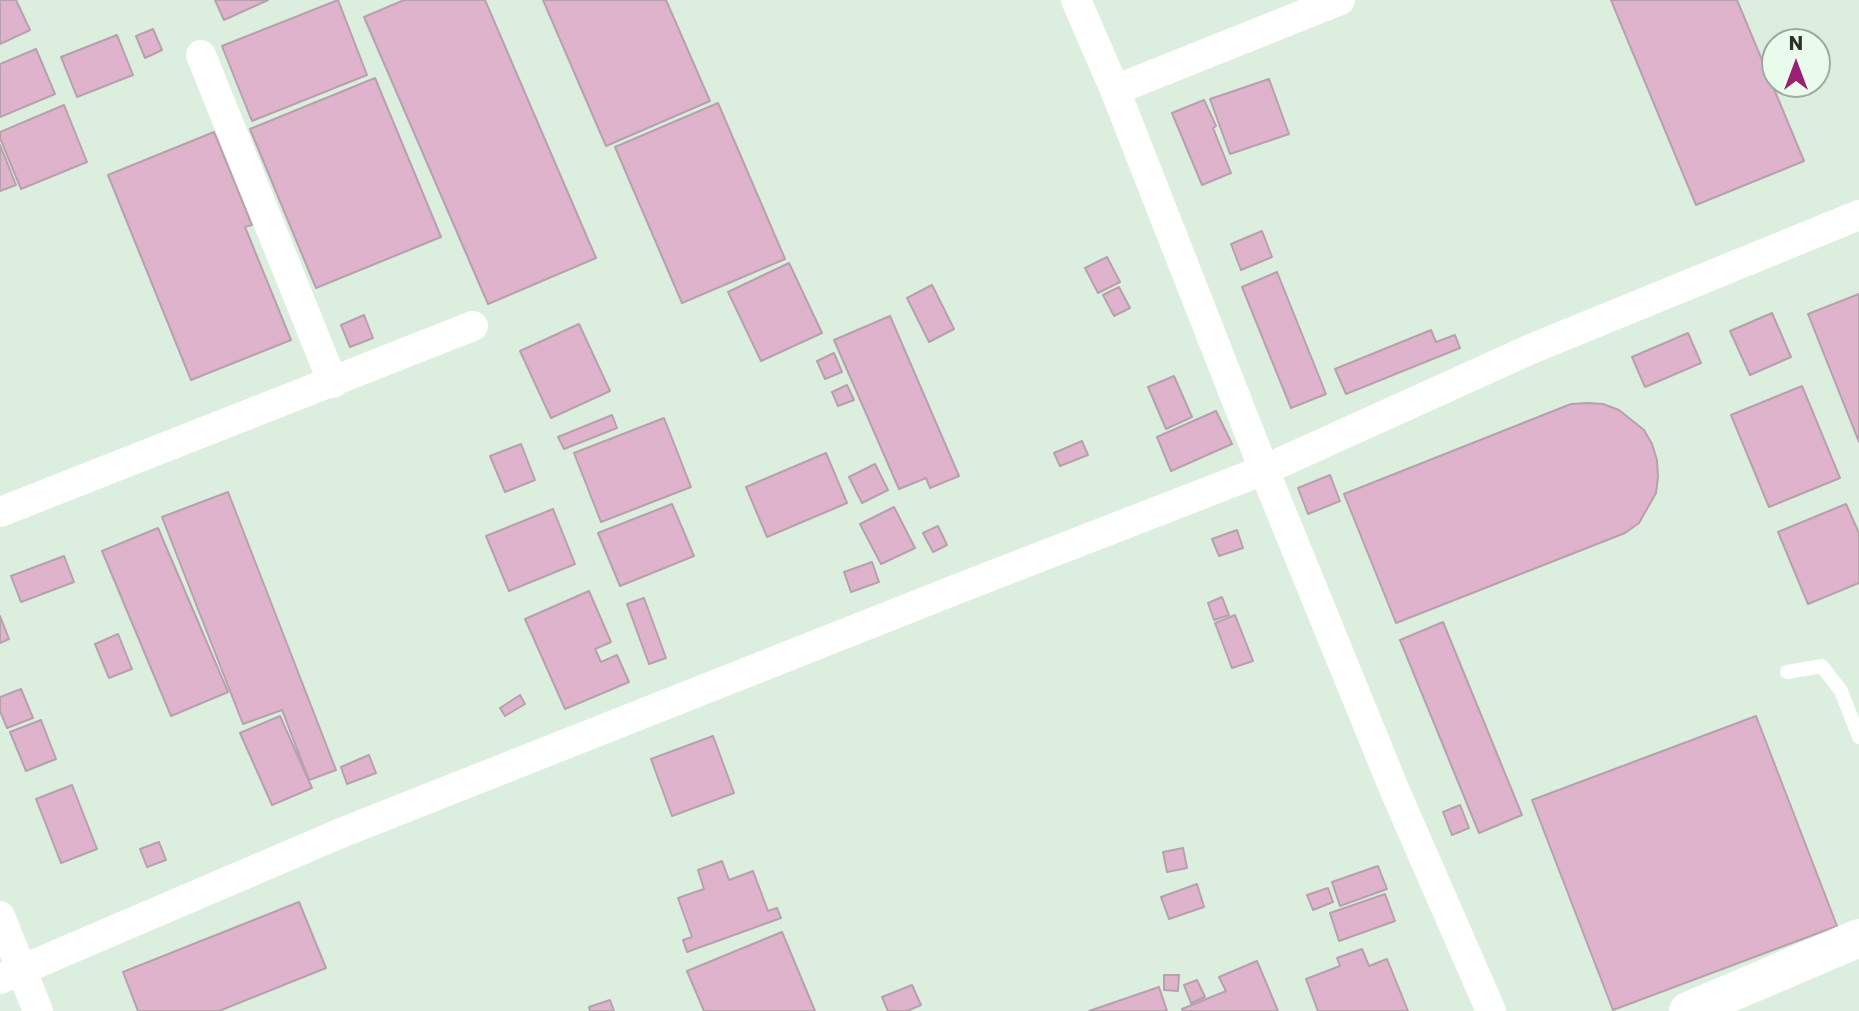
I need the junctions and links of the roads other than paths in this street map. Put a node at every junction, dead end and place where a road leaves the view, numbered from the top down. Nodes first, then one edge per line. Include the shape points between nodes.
1 (1076, 0) edge
2 (1340, 0) edge
3 (201, 55) dead end
4 (1115, 90) junction
5 (1859, 215) edge
6 (473, 326) dead end
7 (333, 383) junction
8 (1264, 470) junction
9 (0, 512) edge
10 (1787, 672) dead end
11 (1859, 737) edge
12 (0, 916) edge
13 (1859, 939) edge
14 (11, 975) edge
15 (38, 1011) edge
16 (1492, 1011) edge
17 (1688, 1011) edge

1 - 4 street
2 - 4 street
3 - 7 street
4 - 8 street
5 - 8 street via 1531,349
6 - 7 street
7 - 9 street
8 - 14 street via 341,834
8 - 16 street via 1395,791
10 - 11 lane via 1822,666 1841,691
12 - 14 street
13 - 17 street
14 - 15 street

